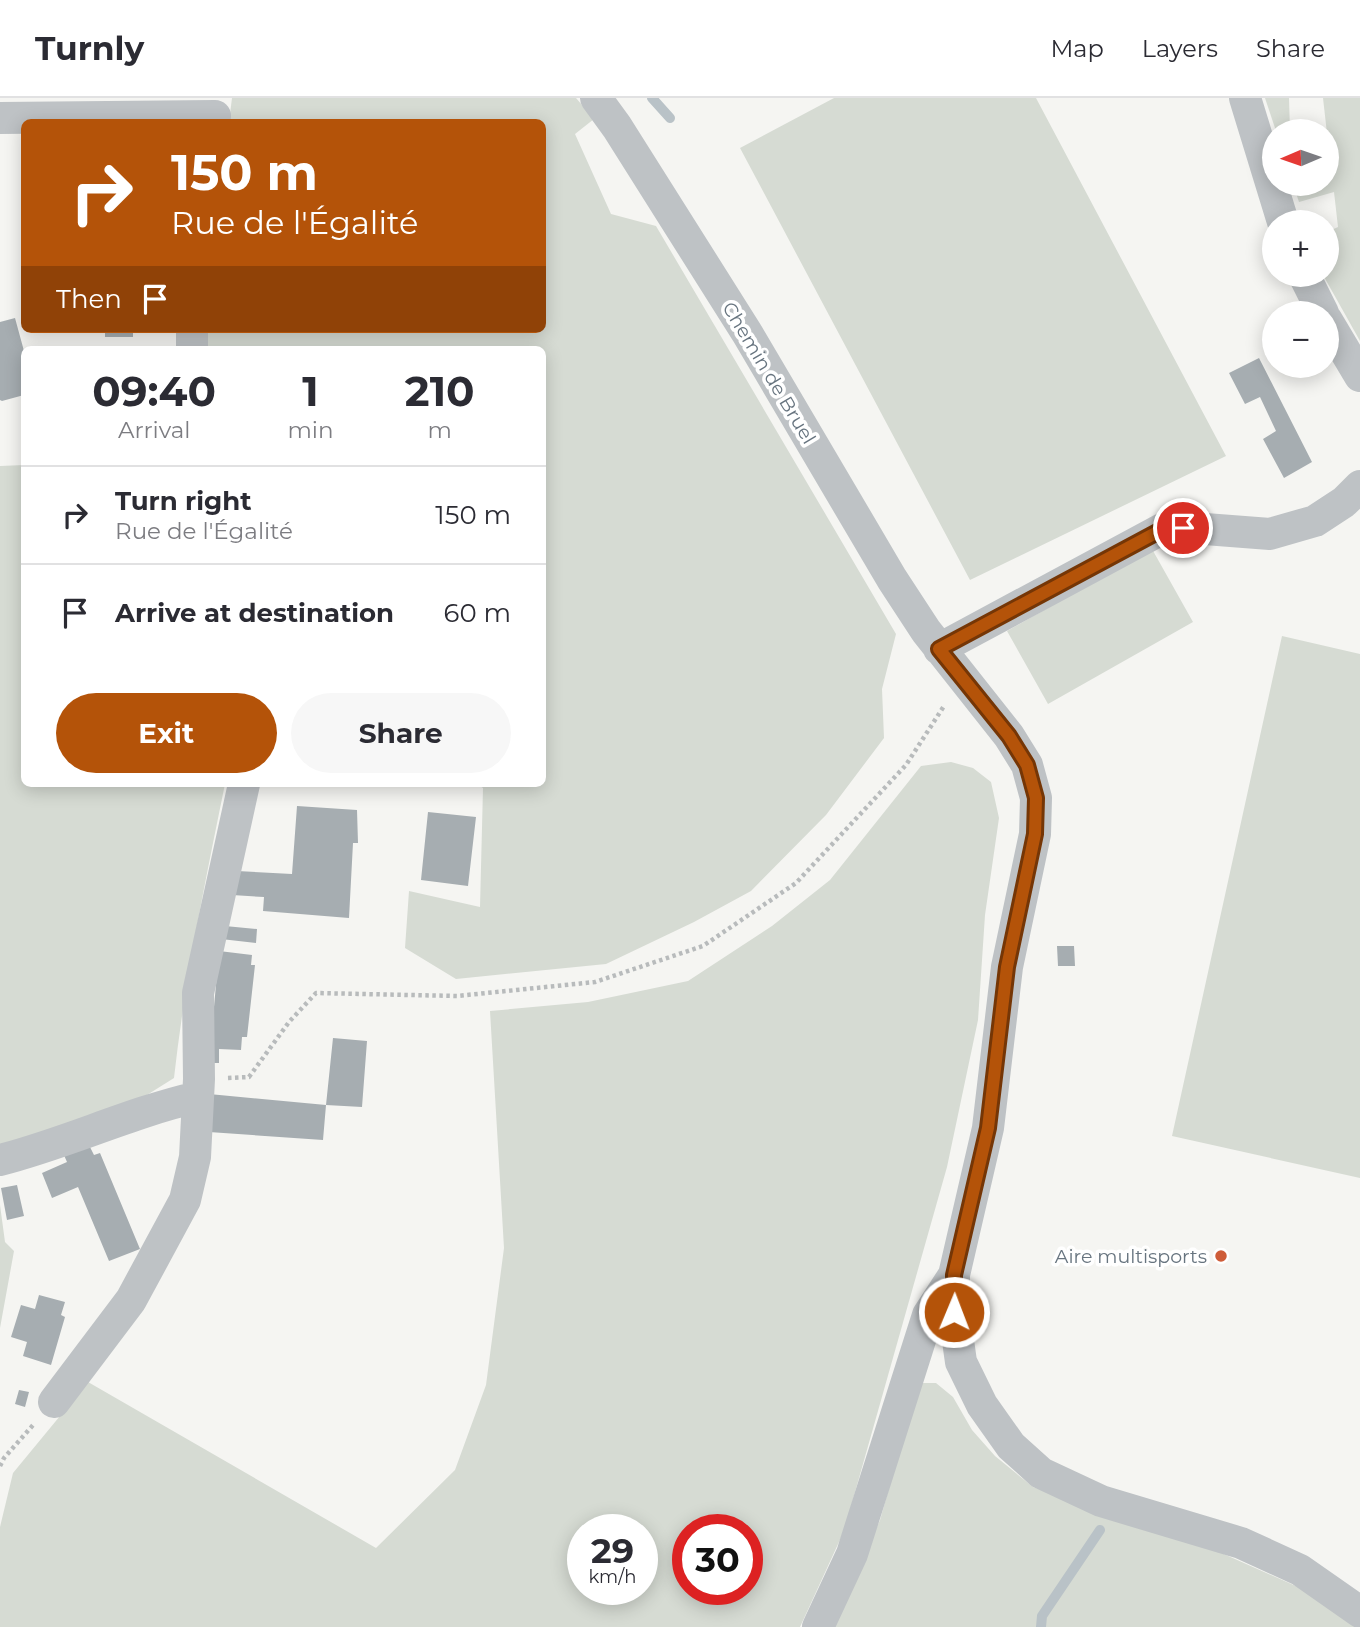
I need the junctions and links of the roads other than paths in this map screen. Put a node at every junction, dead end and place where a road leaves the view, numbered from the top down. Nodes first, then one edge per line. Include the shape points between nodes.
1 (596, 98) edge
2 (1245, 98) edge
3 (215, 112) edge
4 (0, 118) edge
5 (1279, 210) edge
6 (1339, 341) edge
7 (1360, 376) edge
8 (1360, 486) edge
9 (939, 649) junction
10 (243, 787) edge
11 (199, 1088) junction
12 (0, 1160) edge
13 (954, 1275) junction
14 (910, 1372) junction
15 (968, 1377) junction
16 (54, 1402) road end
17 (1360, 1612) edge
18 (818, 1627) edge

1 - 9 street, Chemin de Bruel via 747,333 892,579
2 - 5 street
3 - 4 street
6 - 7 street
8 - 9 street via 1315,521 1270,534 1163,529
9 - 13 street, Chemin de Bruel via 1009,736 1027,765 1036,798 1035,834 1007,967 988,1128
10 - 11 street via 198,993
11 - 12 street via 92,1132
11 - 16 street via 195,1157 185,1200 131,1300
13 - 14 street via 928,1315
13 - 15 street via 954,1312 961,1362
14 - 15 street
14 - 18 street via 852,1554
15 - 17 street via 1011,1446 1041,1473 1101,1501 1241,1543 1300,1570

